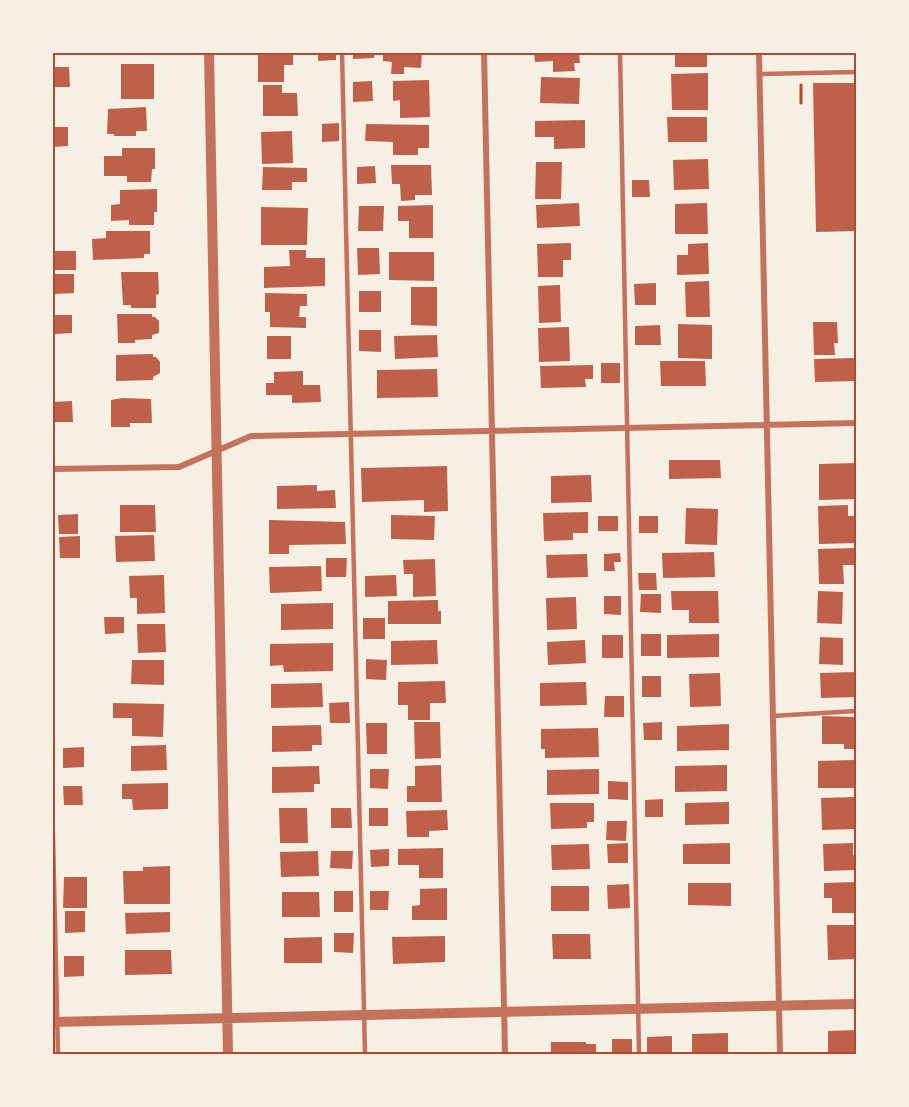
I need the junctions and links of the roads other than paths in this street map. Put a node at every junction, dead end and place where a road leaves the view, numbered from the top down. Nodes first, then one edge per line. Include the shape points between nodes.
1 (209, 52) edge
2 (342, 52) edge
3 (484, 52) edge
4 (620, 52) edge
5 (759, 52) edge
6 (856, 72) edge
7 (759, 74) junction
8 (856, 423) edge
9 (766, 425) junction
10 (627, 428) junction
11 (491, 431) junction
12 (351, 434) junction
13 (216, 451) junction
14 (52, 469) edge
15 (856, 711) edge
16 (772, 716) junction
17 (52, 794) edge
18 (856, 1004) edge
19 (779, 1006) junction
20 (639, 1009) junction
21 (504, 1012) junction
22 (364, 1015) junction
23 (227, 1018) junction
24 (55, 1022) edge
25 (58, 1054) edge
26 (228, 1054) edge
27 (365, 1054) edge
28 (505, 1054) edge
29 (639, 1054) edge
30 (780, 1054) edge

1 - 13 street
2 - 12 lane
3 - 11 street
4 - 10 lane
5 - 7 street
6 - 7 lane
7 - 9 street
8 - 9 street
9 - 10 street
9 - 16 street
10 - 11 street
10 - 20 lane
11 - 12 street
11 - 21 street
12 - 13 street via 251,436
12 - 22 lane
13 - 14 street via 179,467
13 - 23 street
15 - 16 lane
16 - 19 street
17 - 24 lane
18 - 19 street
19 - 20 street
19 - 30 street
20 - 21 street
20 - 29 lane
21 - 22 street
21 - 28 street
22 - 23 street
22 - 27 lane
23 - 24 street
23 - 26 street
24 - 25 lane

